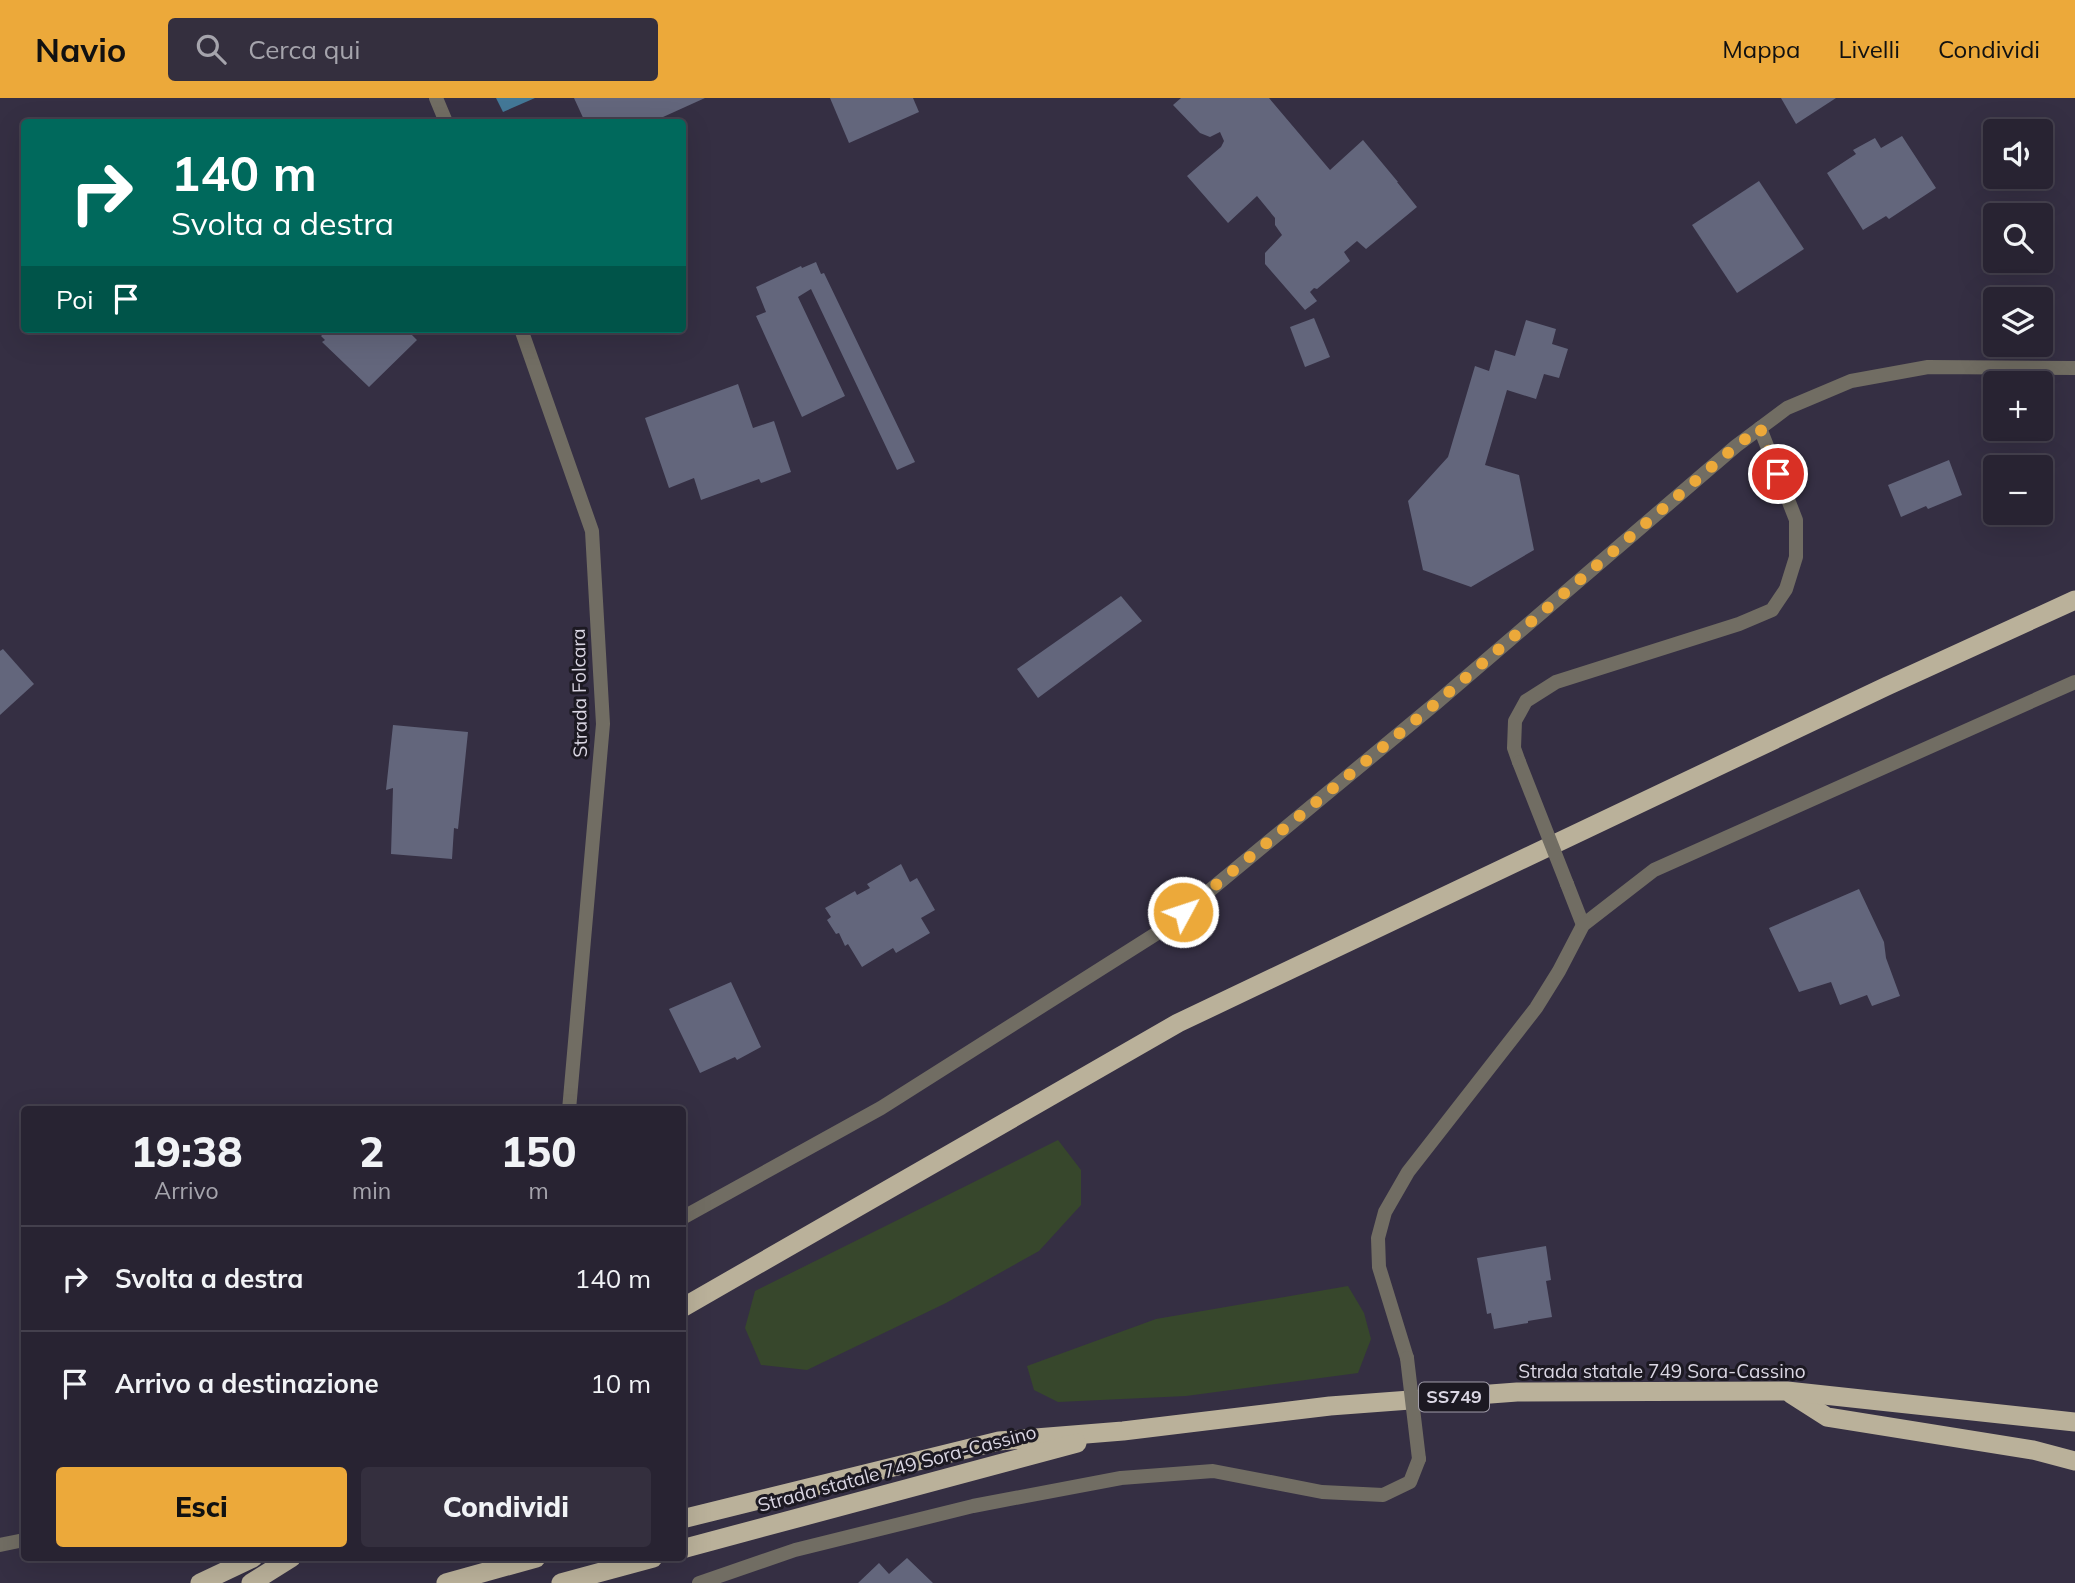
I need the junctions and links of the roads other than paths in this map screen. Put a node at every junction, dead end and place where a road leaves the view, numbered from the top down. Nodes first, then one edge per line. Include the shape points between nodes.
1 (436, 98) edge
2 (445, 119) edge
3 (521, 333) edge
4 (2075, 368) edge
5 (1760, 428) junction
6 (2075, 600) edge
7 (2075, 682) edge
8 (1583, 925) junction
9 (569, 1106) edge
10 (686, 1216) edge
11 (686, 1306) edge
12 (1787, 1391) junction
13 (2075, 1422) edge
14 (1123, 1431) junction
15 (2075, 1461) edge
16 (686, 1518) edge
17 (21, 1541) edge
18 (0, 1545) edge
19 (686, 1548) edge
20 (247, 1561) edge
21 (286, 1561) edge
22 (525, 1561) edge
23 (642, 1561) edge
24 (200, 1583) edge
25 (251, 1583) edge
26 (446, 1583) edge
27 (561, 1583) edge
28 (699, 1583) edge

1 - 2 street
3 - 9 street, Strada Folcara via 593,531 603,724
4 - 5 street via 1928,367 1851,381 1787,408
5 - 8 street, bridge via 1796,520 1796,557 1786,589 1772,610 1556,682 1526,701 1514,721 1514,748
5 - 10 street via 1162,930 881,1108
6 - 11 highway via 1178,1023
7 - 8 street via 1654,870
8 - 28 street, bridge via 1536,1008 1408,1172 1385,1212 1378,1238 1379,1267 1407,1358 1419,1459 1410,1482 1383,1495 1322,1492 1213,1471 1121,1478 973,1506 795,1550
12 - 13 highway, Strada statale 749 Sora-Cassino / SS749
12 - 14 highway, Strada statale 749 Sora-Cassino / SS749 via 1517,1392 1330,1406
12 - 15 highway via 1827,1417
14 - 16 highway, Strada statale 749 Sora-Cassino / SS749 via 999,1441
14 - 19 highway, Strada statale 749 Sora-Cassino / SS749
17 - 18 street
20 - 24 highway
21 - 25 highway
22 - 26 highway
23 - 27 highway

